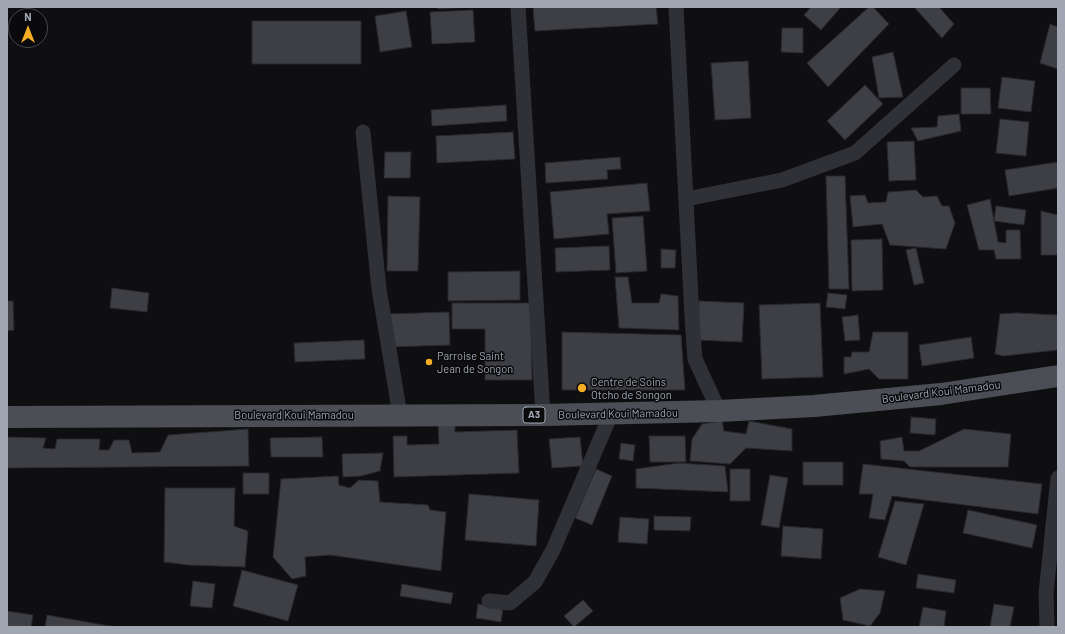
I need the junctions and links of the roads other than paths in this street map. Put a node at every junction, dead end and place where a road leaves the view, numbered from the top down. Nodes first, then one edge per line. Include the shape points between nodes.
1 (518, 7) edge
2 (676, 7) edge
3 (954, 65) dead end
4 (363, 132) dead end
5 (686, 199) junction
6 (1058, 376) edge
7 (719, 411) junction
8 (611, 414) junction
9 (400, 415) junction
10 (543, 416) junction
11 (7, 417) edge
12 (1058, 478) edge
13 (489, 601) dead end
14 (1047, 627) edge

1 - 10 street
2 - 5 street
3 - 5 street via 855,153 782,180
4 - 9 street via 379,289
5 - 7 street via 696,359
6 - 7 main road, Boulevard Koui Mamadou / A3 via 941,394 814,406
7 - 8 main road, Boulevard Koui Mamadou / A3
8 - 10 main road, Boulevard Koui Mamadou / A3
8 - 13 street via 553,550 535,582 510,603
9 - 10 main road, Boulevard Koui Mamadou / A3
9 - 11 main road, Boulevard Koui Mamadou / A3
12 - 14 street via 1046,593

